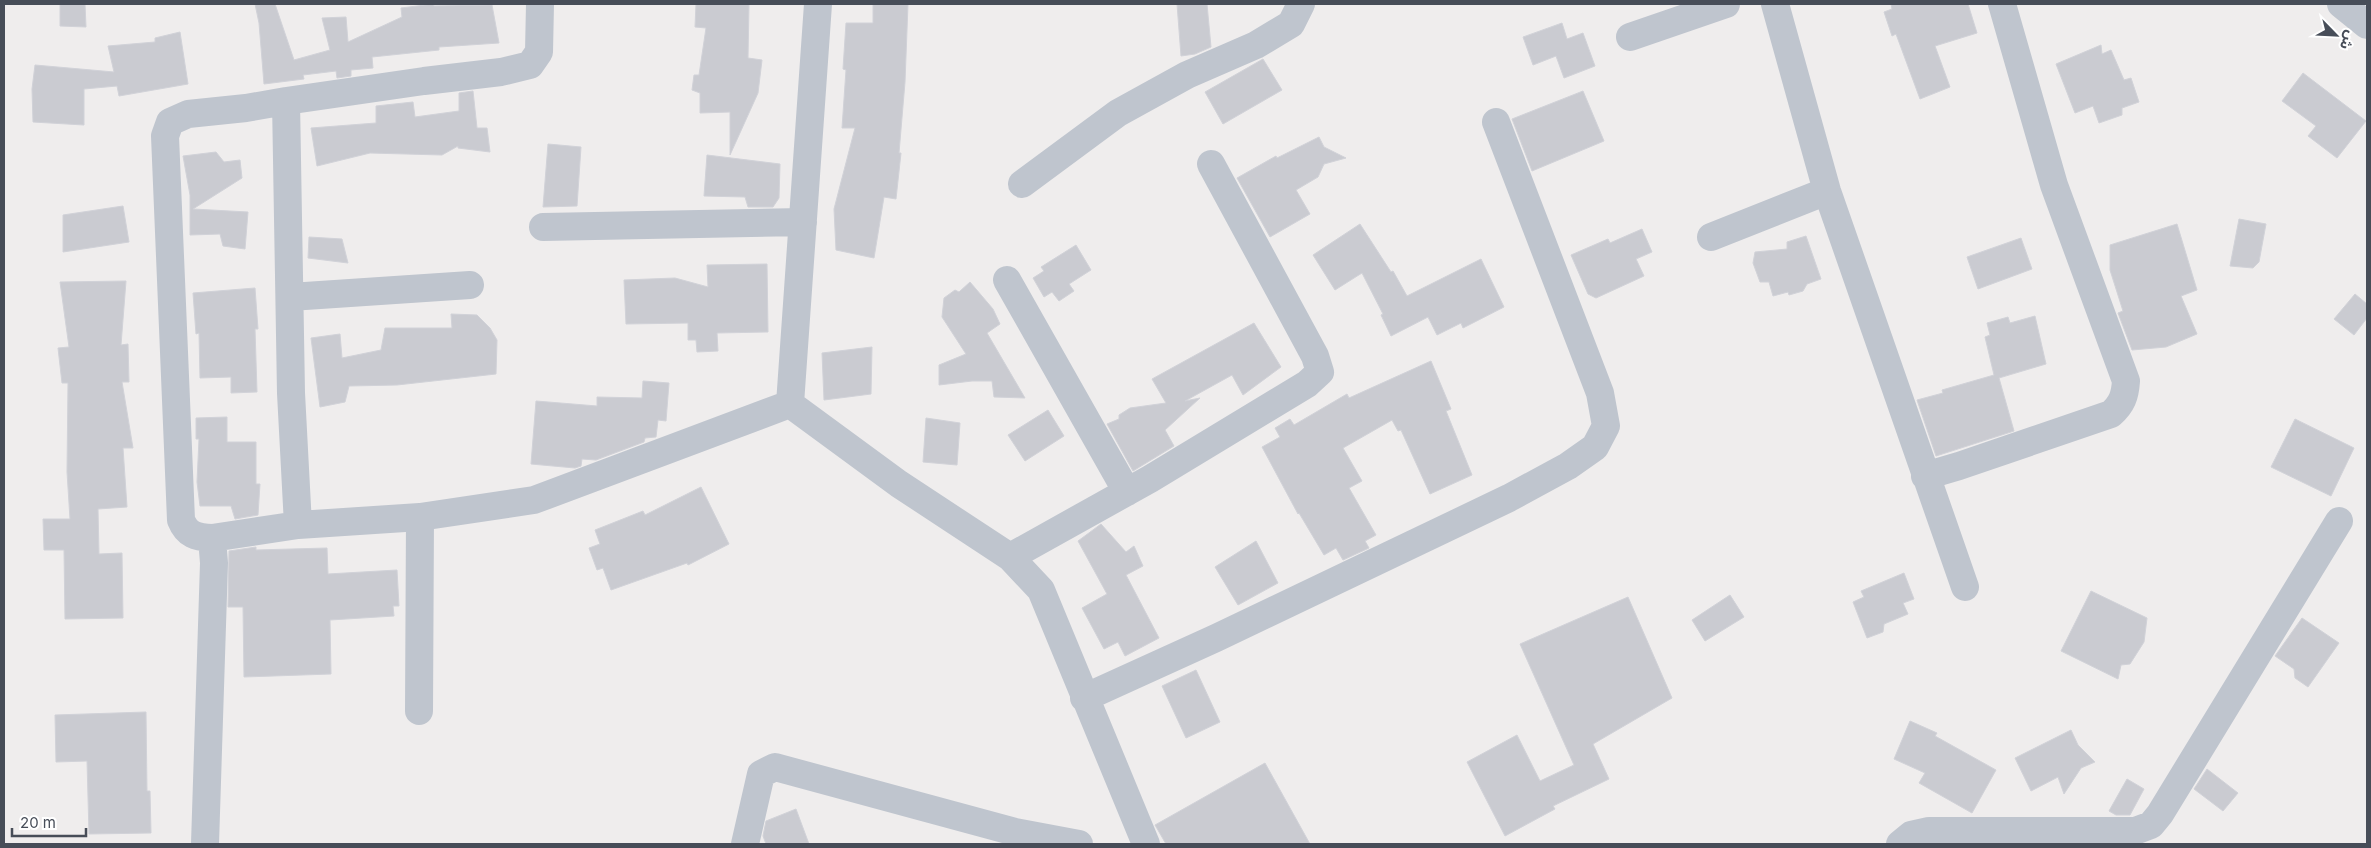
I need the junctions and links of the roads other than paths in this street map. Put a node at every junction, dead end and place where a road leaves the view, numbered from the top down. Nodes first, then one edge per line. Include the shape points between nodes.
1 (540, 4) edge
2 (818, 4) edge
3 (1301, 4) edge
4 (1726, 4) edge
5 (1775, 4) edge
6 (2002, 4) edge
7 (2341, 4) edge
8 (2367, 25) edge
9 (1630, 37) dead end
10 (286, 101) junction
11 (1496, 122) dead end
12 (1211, 164) dead end
13 (1022, 184) dead end
14 (1827, 191) junction
15 (803, 222) junction
16 (544, 227) dead end
17 (1711, 237) dead end
18 (1007, 280) dead end
19 (470, 285) dead end
20 (290, 297) junction
21 (790, 404) junction
22 (1925, 476) junction
23 (1127, 492) junction
24 (420, 517) junction
25 (2340, 521) dead end
26 (298, 525) junction
27 (212, 538) junction
28 (1010, 557) junction
29 (1965, 587) dead end
30 (1084, 698) junction
31 (419, 711) dead end
32 (205, 844) edge
33 (745, 844) edge
34 (1079, 844) edge
35 (1146, 844) edge
36 (1900, 844) edge

1 - 10 street via 538,52 530,65 501,72
2 - 15 street
3 - 13 street via 1291,24 1256,45 1118,112
4 - 9 street
5 - 14 street
6 - 22 street via 2054,185 2126,381 2125,396 2111,414
7 - 8 street
10 - 20 street
10 - 27 street via 188,114 170,122 165,136 181,520 185,529 195,537
11 - 30 street via 1600,393 1606,426 1595,447 1568,466 1509,498
12 - 23 street via 1315,356 1320,372 1307,384
14 - 17 street
14 - 22 street
15 - 16 street
15 - 21 street
18 - 23 street
19 - 20 street
20 - 26 street
21 - 24 street via 534,500
21 - 28 street via 900,484
22 - 29 street
23 - 28 street
24 - 26 street
24 - 31 street
25 - 36 street via 2151,826 2135,831 1929,831 1911,835
26 - 27 street
27 - 32 street via 214,563
28 - 30 street via 1041,590
30 - 35 street
33 - 34 street via 761,774 775,768 1015,832

